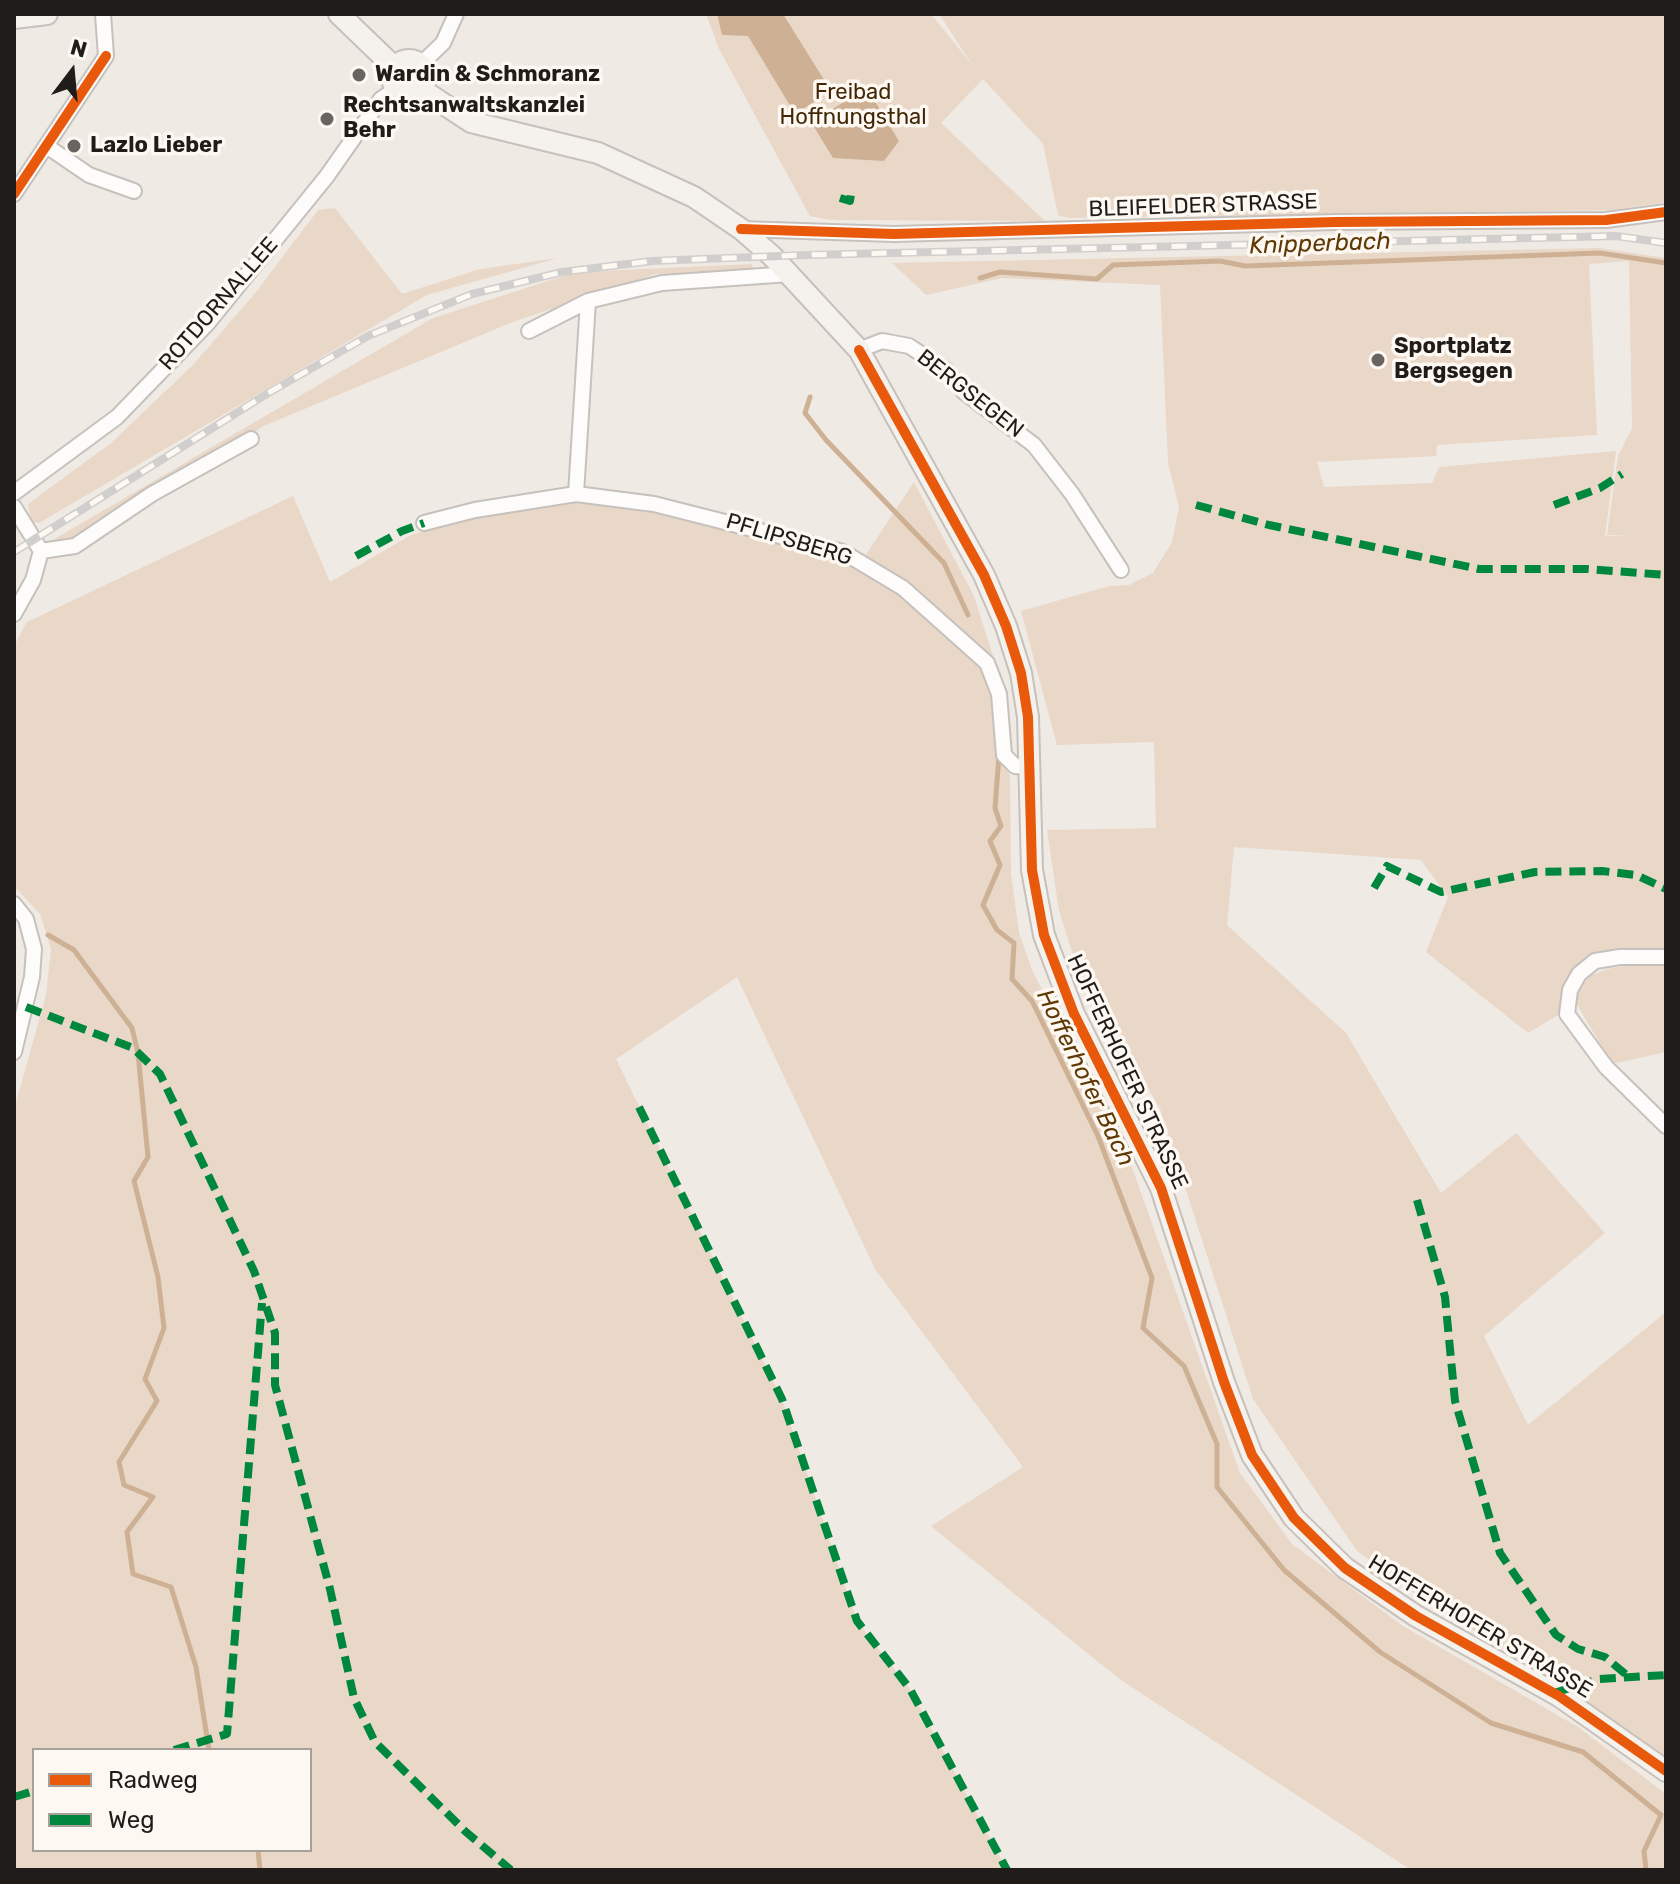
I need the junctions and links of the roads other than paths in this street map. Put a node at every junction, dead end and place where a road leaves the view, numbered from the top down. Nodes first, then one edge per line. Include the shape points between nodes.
1 (47, 14) edge
2 (103, 14) edge
3 (339, 14) edge
4 (456, 14) edge
5 (14, 18) edge
6 (420, 65) junction
7 (395, 68) junction
8 (396, 89) junction
9 (421, 89) junction
10 (48, 147) junction
11 (134, 191) dead end
12 (14, 194) edge
13 (1666, 212) edge
14 (741, 229) junction
15 (790, 274) junction
16 (588, 301) junction
17 (529, 331) dead end
18 (859, 350) junction
19 (251, 439) dead end
20 (14, 493) edge
21 (576, 494) junction
22 (14, 507) edge
23 (424, 523) dead end
24 (41, 551) junction
25 (1121, 570) dead end
26 (14, 614) edge
27 (1029, 767) junction
28 (14, 904) edge
29 (1666, 957) edge
30 (14, 1052) edge
31 (1666, 1126) edge
32 (1666, 1771) edge

1 - 5 street
2 - 10 street via 106,56
3 - 7 street
4 - 6 street via 443,43
6 - 7 street via 409,60
6 - 9 street via 425,79
7 - 8 street
8 - 9 street via 406,94
8 - 20 street, ROTDORNALLEE via 381,99 327,176 207,324 117,417
9 - 14 street, HOFFERHOFER STRASSE via 471,122 629,164 694,197
10 - 11 street via 89,175
10 - 12 street
13 - 14 street, BLEIFELDER STRASSE via 1606,220 894,234
14 - 15 street, HOFFERHOFER STRASSE
15 - 16 street via 662,283
15 - 18 street, HOFFERHOFER STRASSE
16 - 17 street
16 - 21 street
18 - 25 street, BERGSEGEN via 882,341 909,346 946,370 964,392 1034,445
18 - 27 street, HOFFERHOFER STRASSE via 984,575 1006,626 1025,702
19 - 24 street via 152,494 75,546
21 - 23 street, PFLIPSBERG
21 - 27 street, PFLIPSBERG via 735,522 843,552 874,568 943,620 987,663 999,694 1004,755 1015,766
22 - 24 street
24 - 26 street via 33,580
27 - 32 street, HOFFERHOFER STRASSE via 1032,870 1050,956 1161,1188 1228,1393 1252,1455 1273,1490 1317,1545 1376,1591 1559,1696
28 - 30 street via 26,919 34,949
29 - 31 street via 1595,961 1570,990 1567,1014 1606,1067

